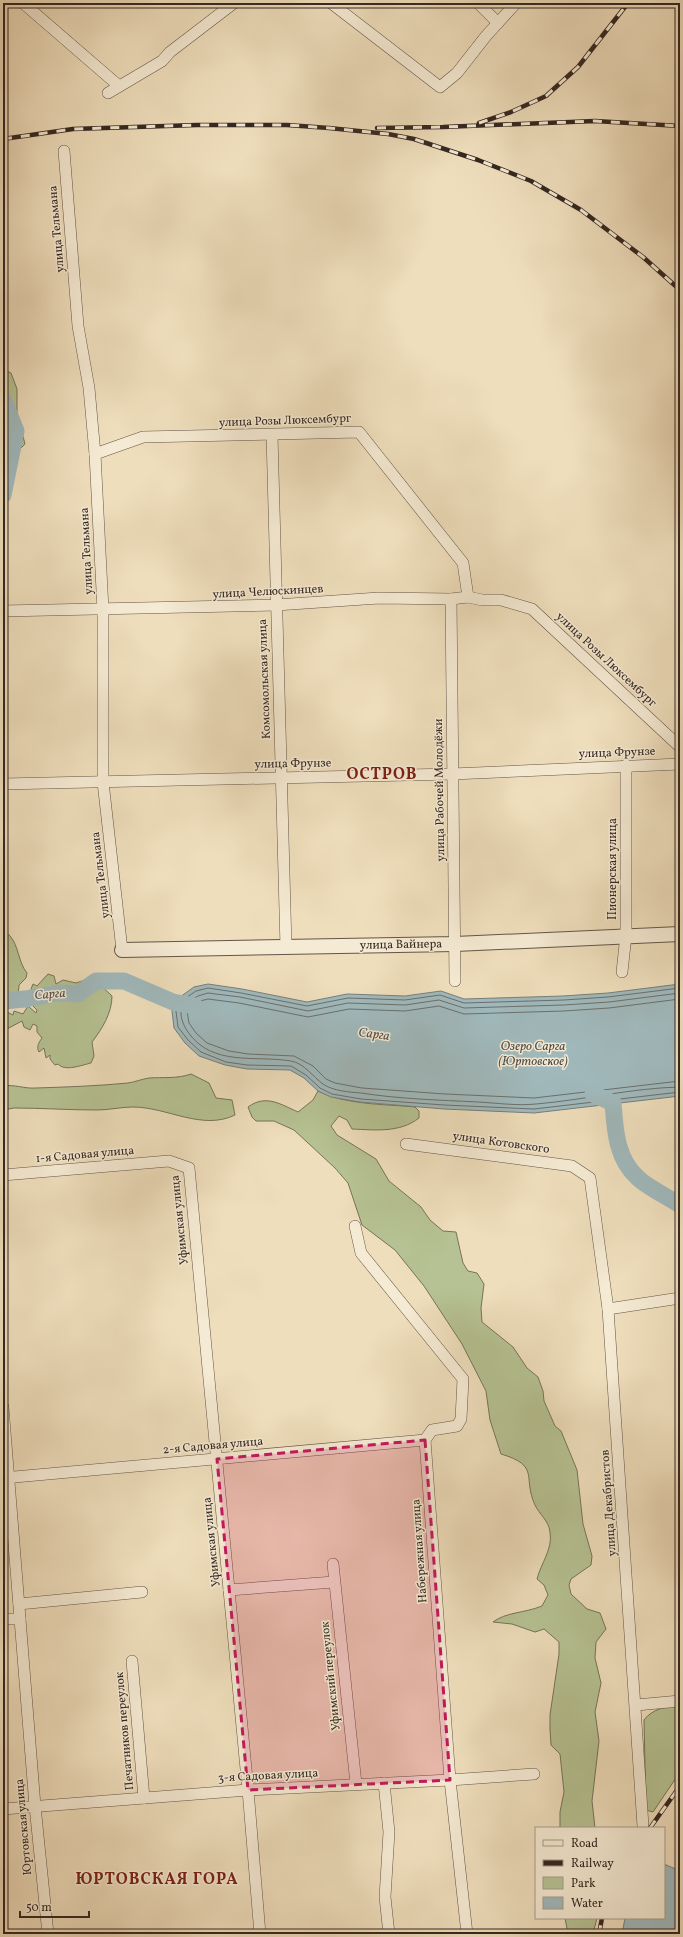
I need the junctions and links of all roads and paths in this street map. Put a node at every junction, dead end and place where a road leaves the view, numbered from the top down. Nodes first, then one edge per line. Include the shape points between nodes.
1 (23, 3) edge
2 (234, 3) edge
3 (331, 3) edge
4 (478, 3) edge
5 (516, 3) edge
6 (498, 22) junction
7 (119, 86) junction
8 (108, 93) dead end
9 (64, 152) dead end
10 (272, 435) junction
11 (96, 454) junction
12 (468, 597) junction
13 (451, 599) junction
14 (276, 606) junction
15 (532, 609) joint
16 (103, 610) junction
17 (3, 611) edge
18 (680, 747) edge
19 (680, 764) edge
20 (626, 765) junction
21 (452, 774) junction
22 (281, 777) junction
23 (103, 782) junction
24 (3, 784) edge
25 (680, 934) edge
26 (626, 935) junction
27 (455, 944) junction
28 (286, 947) junction
29 (122, 950) joint
30 (622, 972) dead end
31 (455, 981) dead end
32 (406, 1144) dead end
33 (169, 1161) joint
34 (3, 1175) edge
35 (590, 1178) joint
36 (355, 1226) dead end
37 (680, 1298) edge
38 (608, 1309) junction
39 (3, 1407) edge
40 (425, 1440) junction
41 (217, 1459) junction
42 (6, 1478) edge
43 (333, 1564) dead end
44 (334, 1582) junction
45 (229, 1590) junction
46 (142, 1592) dead end
47 (19, 1604) junction
48 (3, 1619) edge
49 (20, 1619) junction
50 (132, 1661) dead end
51 (680, 1701) edge
52 (636, 1705) junction
53 (534, 1774) dead end
54 (450, 1780) junction
55 (384, 1783) junction
56 (356, 1784) junction
57 (248, 1790) junction
58 (144, 1798) junction
59 (35, 1806) junction
60 (3, 1808) edge
61 (643, 1826) dead end
62 (48, 1934) edge
63 (260, 1934) edge
64 (389, 1934) edge
65 (467, 1934) edge

1 - 7 street
2 - 7 street via 162,61
3 - 6 street via 440,87 457,73
4 - 6 street
5 - 6 street
7 - 8 street
9 - 11 street, улица Тельмана via 78,326 89,388
10 - 11 street, улица Розы Люксембург via 144,437
10 - 12 street, улица Розы Люксембург via 359,432 463,563
10 - 14 street, Комсомольская улица
11 - 16 street, улица Тельмана
12 - 13 street, улица Челюскинцев
12 - 15 street, улица Челюскинцев via 501,600
13 - 14 street, улица Челюскинцев via 379,598
13 - 21 street, улица Рабочей Молодёжи
14 - 16 street, улица Челюскинцев
14 - 22 street, Комсомольская улица
15 - 18 street, улица Розы Люксембург
16 - 17 street, улица Челюскинцев
16 - 23 street, улица Тельмана
19 - 20 street, улица Фрунзе
20 - 21 street, улица Фрунзе
20 - 26 street, Пионерская улица
21 - 22 street, улица Фрунзе
21 - 27 street, улица Рабочей Молодёжи
22 - 23 street, улица Фрунзе
22 - 28 street, Комсомольская улица
23 - 24 street, улица Фрунзе
23 - 29 street, улица Тельмана
25 - 26 street, улица Вайнера
26 - 27 street, улица Вайнера
26 - 30 street, Пионерская улица
27 - 28 street, улица Вайнера
27 - 31 street, улица Рабочей Молодёжи
28 - 29 street, улица Вайнера
32 - 35 street, улица Котовского via 572,1166
33 - 34 street, 1-я Садовая улица
33 - 41 street, Уфимская улица via 189,1168
35 - 38 street, улица Декабристов
36 - 40 street via 361,1254 463,1379 461,1419 458,1426 432,1430
37 - 38 street
38 - 52 street, улица Декабристов
39 - 42 street, Юртовская улица
40 - 41 street, 2-я Садовая улица
40 - 54 street, Набережная улица
41 - 42 street, 2-я Садовая улица
41 - 45 street, Уфимская улица
42 - 47 street, Юртовская улица
43 - 44 street, Уфимский переулок
44 - 45 street
44 - 56 street, Уфимский переулок
45 - 57 street, Уфимская улица
46 - 47 street
47 - 49 street, Юртовская улица
48 - 49 street
49 - 59 street, Юртовская улица
50 - 58 street, Печатников переулок
51 - 52 street
52 - 61 street, улица Декабристов
53 - 54 street, 3-я Садовая улица
54 - 55 street, 3-я Садовая улица
54 - 65 street, Набережная улица
55 - 56 street, 3-я Садовая улица
55 - 64 street via 389,1832 385,1897
56 - 57 street, 3-я Садовая улица
57 - 58 street, 3-я Садовая улица
57 - 63 street, Уфимская улица
58 - 59 street, 3-я Садовая улица
59 - 60 street, 3-я Садовая улица
59 - 62 street, Юртовская улица

